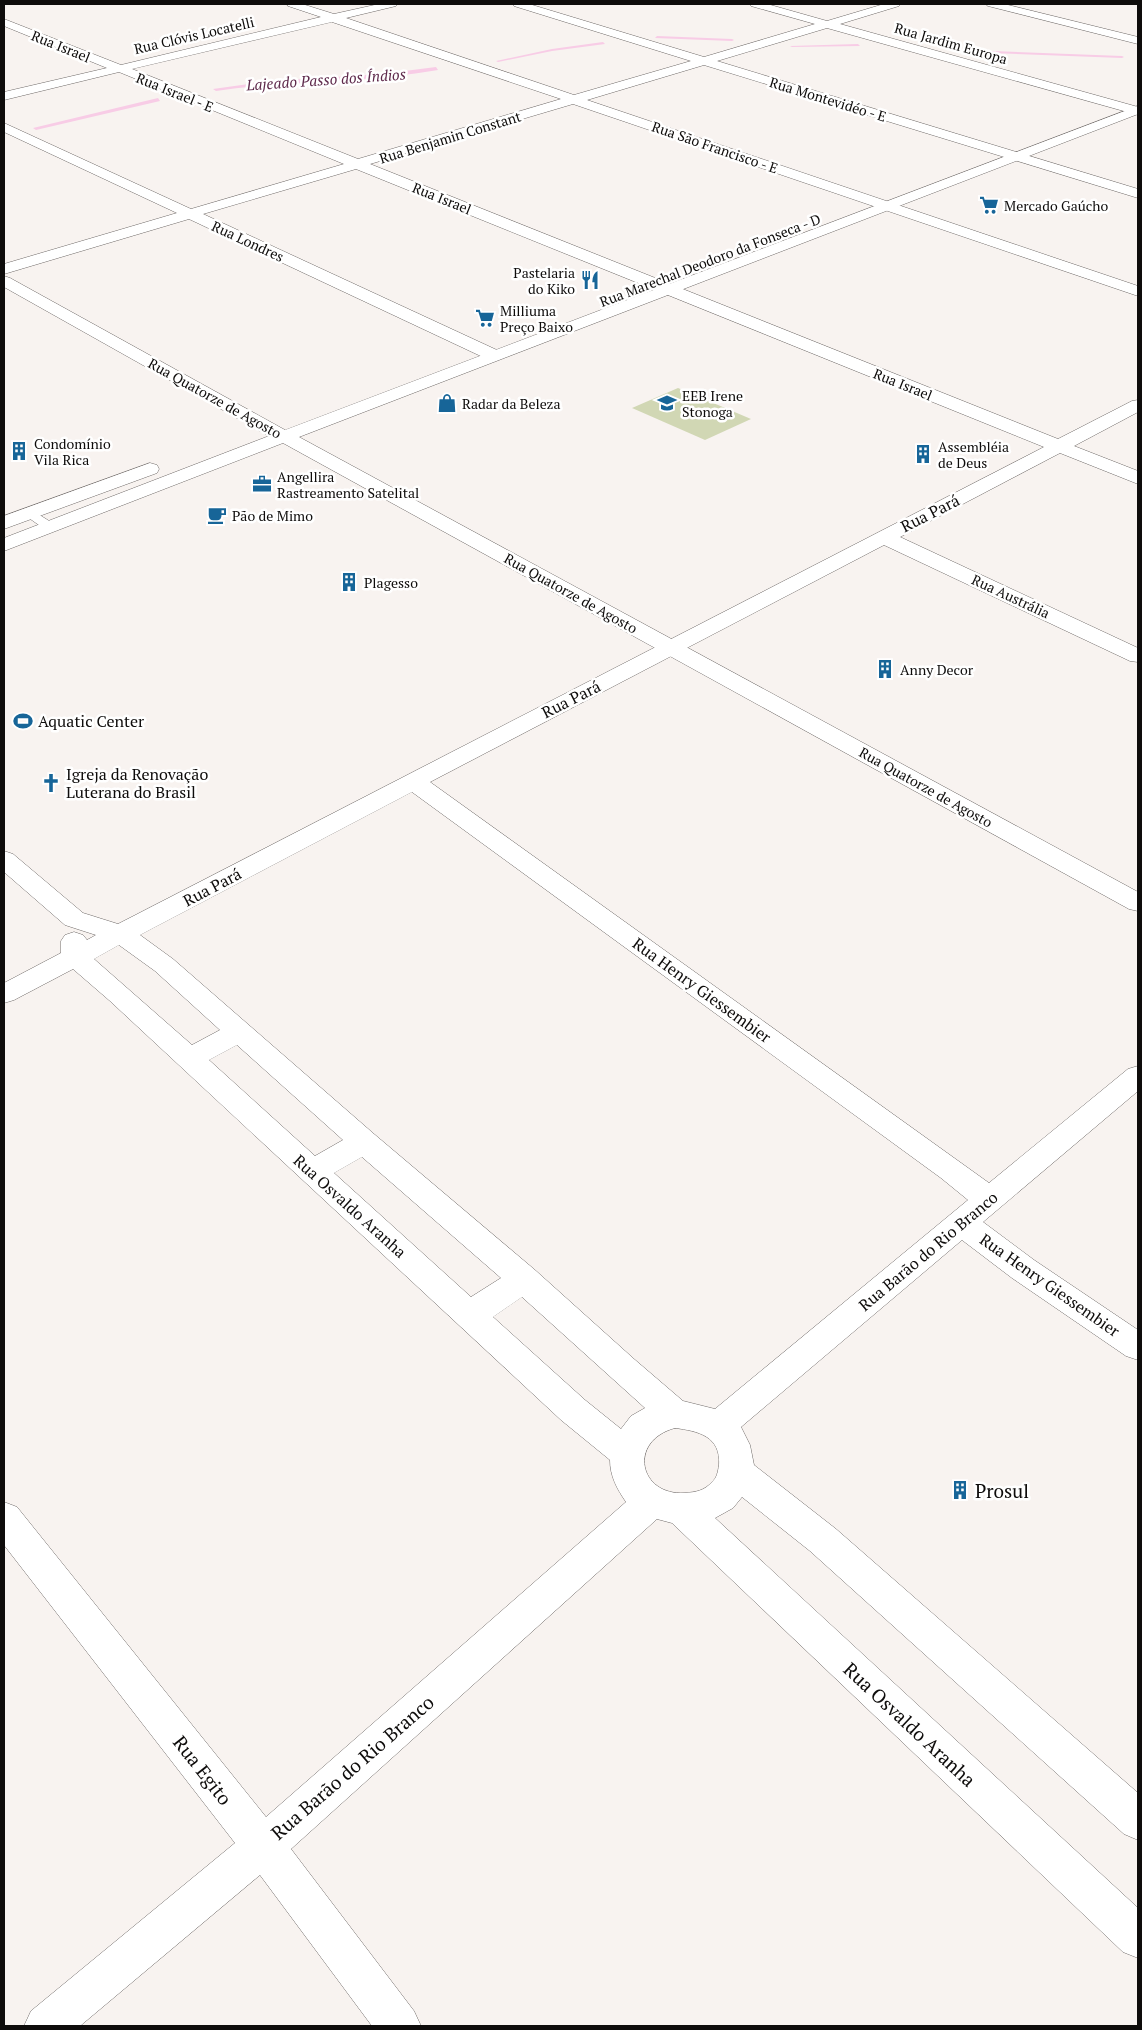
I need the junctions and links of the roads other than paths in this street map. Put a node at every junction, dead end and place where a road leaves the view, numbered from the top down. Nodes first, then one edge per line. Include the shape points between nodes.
1 (292, 4) edge
2 (392, 4) edge
3 (518, 4) edge
4 (755, 4) edge
5 (895, 4) edge
6 (992, 4) edge
7 (334, 18) junction
8 (4, 22) edge
9 (830, 25) junction
10 (1138, 41) edge
11 (706, 62) junction
12 (118, 69) junction
13 (4, 96) edge
14 (1138, 96) edge
15 (576, 100) junction
16 (1116, 104) junction
17 (1138, 110) edge
18 (233, 115) joint
19 (4, 127) edge
20 (994, 150) junction
21 (1016, 157) junction
22 (357, 165) junction
23 (1138, 194) edge
24 (870, 200) junction
25 (887, 206) junction
26 (191, 214) junction
27 (4, 270) edge
28 (4, 281) edge
29 (651, 281) junction
30 (668, 288) junction
31 (1138, 291) edge
32 (574, 311) junction
33 (591, 318) junction
34 (475, 347) junction
35 (493, 355) junction
36 (420, 368) dead end
37 (384, 382) dead end
38 (404, 391) junction
39 (1138, 405) edge
40 (283, 429) junction
41 (247, 443) junction
42 (1058, 446) junction
43 (1138, 478) edge
44 (30, 513) junction
45 (4, 523) edge
46 (50, 527) junction
47 (884, 537) junction
48 (4, 545) edge
49 (671, 647) junction
50 (1138, 656) edge
51 (413, 782) junction
52 (4, 859) edge
53 (1138, 903) edge
54 (74, 920) junction
55 (122, 934) junction
56 (75, 957) junction
57 (4, 994) edge
58 (239, 1031) junction
59 (190, 1059) junction
60 (1138, 1076) edge
61 (364, 1142) junction
62 (312, 1172) junction
63 (990, 1200) junction
64 (962, 1223) junction
65 (524, 1279) junction
66 (470, 1315) junction
67 (1138, 1347) edge
68 (675, 1414) junction
69 (719, 1427) junction
70 (626, 1453) junction
71 (737, 1472) junction
72 (667, 1506) junction
73 (4, 1518) edge
74 (1138, 1820) edge
75 (263, 1846) junction
76 (1138, 1937) edge
77 (46, 2026) edge
78 (399, 2026) edge

1 - 7 street, Rua São Francisco - E
2 - 7 street, Rua Clóvis Locatelli
3 - 11 street, Rua Montevidéo - E
4 - 9 street, Rua Jardim Europa
5 - 9 street, Rua Benjamin Constant
6 - 10 street
7 - 12 street, Rua Clóvis Locatelli
7 - 15 street, Rua São Francisco - E
8 - 12 street, Rua Israel
9 - 11 street, Rua Benjamin Constant
9 - 16 street, Rua Jardim Europa
11 - 15 street, Rua Benjamin Constant
11 - 20 street, Rua Montevidéo - E
12 - 13 street, Rua Clóvis Locatelli
12 - 18 street, Rua Israel - E
14 - 16 street, Rua Marechal Deodoro da Fonseca - D
15 - 22 street, Rua Benjamin Constant
15 - 24 street, Rua São Francisco - E
16 - 17 street, Rua Jardim Europa
16 - 20 street, Rua Marechal Deodoro da Fonseca - D
17 - 21 street, Rua Marechal Deodoro da Fonseca - D
18 - 22 street, Rua Israel
19 - 26 street, Rua Londres
20 - 21 street, Rua Montevidéo - E
20 - 24 street, Rua Marechal Deodoro da Fonseca - D
21 - 23 street, Rua Montevidéo - E
21 - 25 street, Rua Marechal Deodoro da Fonseca - D
22 - 26 street, Rua Benjamin Constant
22 - 29 street, Rua Israel
24 - 25 street, Rua São Francisco - E
24 - 29 street, Rua Marechal Deodoro da Fonseca - D
25 - 30 street, Rua Marechal Deodoro da Fonseca - D
25 - 31 street, Rua São Francisco - E
26 - 27 street, Rua Benjamin Constant
26 - 34 street, Rua Londres
28 - 40 street, Rua Quatorze de Agosto
29 - 30 street
29 - 32 street, Rua Marechal Deodoro da Fonseca - D
30 - 33 street, Rua Marechal Deodoro da Fonseca - D
30 - 42 street, Rua Israel
32 - 33 street
32 - 34 street, Rua Marechal Deodoro da Fonseca - D
33 - 35 street, Rua Marechal Deodoro da Fonseca - D
34 - 35 street, Rua Londres
34 - 36 street, Rua Marechal Deodoro da Fonseca - D
35 - 38 street, Rua Marechal Deodoro da Fonseca - D
37 - 38 street
38 - 40 street, Rua Marechal Deodoro da Fonseca - D
39 - 42 street, Rua Pará
40 - 41 street, Rua Marechal Deodoro da Fonseca - D
40 - 49 street, Rua Quatorze de Agosto
41 - 44 street via 176,459
41 - 46 street
42 - 43 street, Rua Israel
42 - 47 street, Rua Pará
44 - 45 street
44 - 46 lane
46 - 48 street
47 - 49 street, Rua Pará
47 - 50 street, Rua Austrália
49 - 51 street, Rua Pará
49 - 53 street, Rua Quatorze de Agosto
51 - 55 street, Rua Pará
51 - 63 street, Rua Henry Giessembier
52 - 54 street
54 - 55 street
54 - 56 street
55 - 56 street, Rua Pará
55 - 58 street via 164,965
56 - 57 street, Rua Pará
56 - 59 street, Rua Osvaldo Aranha
58 - 59 street
58 - 61 street
59 - 62 street, Rua Osvaldo Aranha
60 - 63 street, Rua Barão do Rio Branco
61 - 62 street
61 - 65 street
62 - 66 street, Rua Osvaldo Aranha
63 - 64 street, Rua Barão do Rio Branco
64 - 67 street, Rua Henry Giessembier
64 - 69 street, Rua Barão do Rio Branco
65 - 66 street
65 - 68 street
66 - 70 street, Rua Osvaldo Aranha via 573,1410
68 - 69 street via 698,1416
68 - 70 street via 652,1420 635,1434
69 - 71 street via 737,1456
70 - 72 street via 626,1470 633,1485 645,1498
71 - 72 street via 727,1492 707,1506
71 - 74 street via 824,1540
72 - 75 street, Rua Barão do Rio Branco
72 - 76 street, Rua Osvaldo Aranha
73 - 75 street, Rua Egito
75 - 77 street, Rua Barão do Rio Branco
75 - 78 street, Rua Egito

